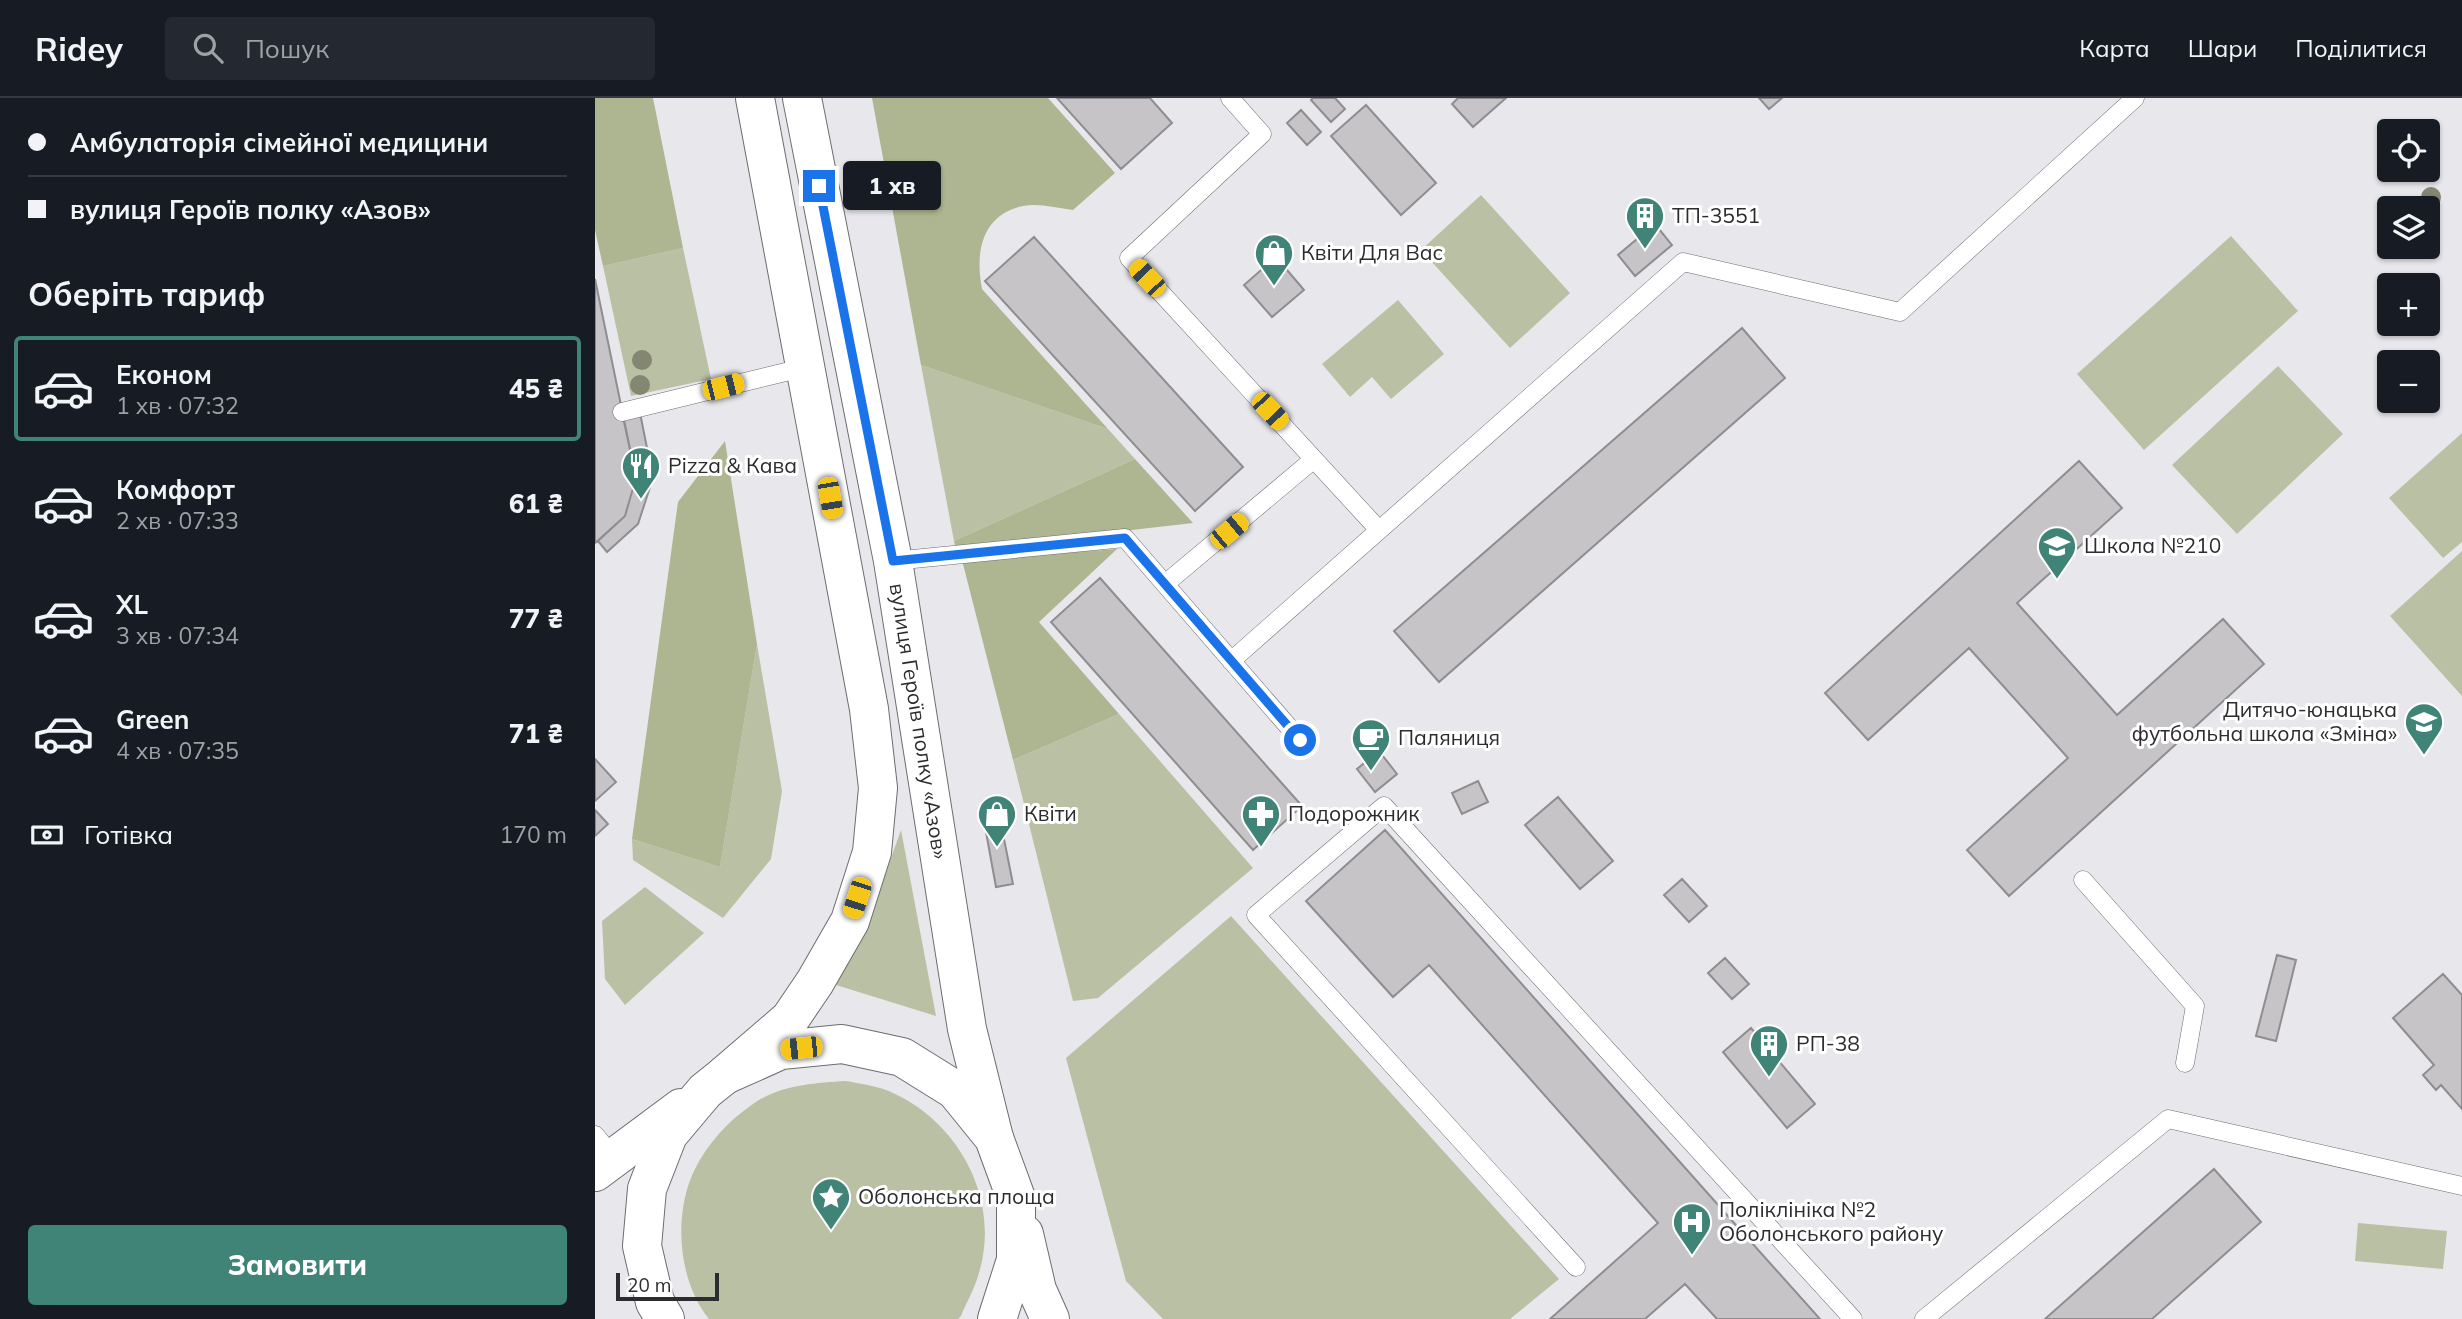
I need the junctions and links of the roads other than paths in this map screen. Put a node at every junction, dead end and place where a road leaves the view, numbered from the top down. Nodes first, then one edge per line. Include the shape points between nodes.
1 (755, 98) edge
2 (802, 98) edge
3 (820, 98) edge
4 (1230, 98) edge
5 (2134, 98) edge
6 (809, 136) junction
7 (806, 367) junction
8 (622, 412) dead end
9 (1314, 459) junction
10 (1379, 530) junction
11 (893, 561) junction
12 (1165, 584) junction
13 (1231, 662) junction
14 (1300, 740) dead end
15 (2083, 880) dead end
16 (2185, 1063) dead end
17 (715, 1083) junction
18 (994, 1138) junction
19 (601, 1155) edge
20 (2462, 1186) edge
21 (1016, 1198) junction
22 (1576, 1267) dead end
23 (665, 1319) edge
24 (997, 1319) edge
25 (1050, 1319) edge
26 (1853, 1319) edge
27 (1924, 1319) edge

1 - 7 main road
2 - 6 main road, вулиця Героїв полку «Азов»
3 - 6 lane
4 - 9 lane via 1262,134 1129,258
5 - 10 lane via 1900,312 1683,262
6 - 11 main road, вулиця Героїв полку «Азов»
7 - 8 lane
7 - 17 main road via 869,709 878,788 872,852 850,921 790,1019
9 - 10 lane
9 - 12 lane
10 - 13 lane
11 - 12 lane via 1125,538
11 - 18 main road, вулиця Героїв полку «Азов» via 967,1029
12 - 13 lane
13 - 14 lane
15 - 16 lane via 2196,1006
17 - 18 main road via 781,1050 842,1044 902,1057 955,1090
17 - 19 main road
17 - 23 main road via 668,1135 647,1189 642,1246 655,1303
18 - 21 main road
20 - 27 lane via 2168,1119
21 - 24 main road via 1016,1260
21 - 25 main road via 1037,1290
22 - 26 lane via 1256,915 1384,806

